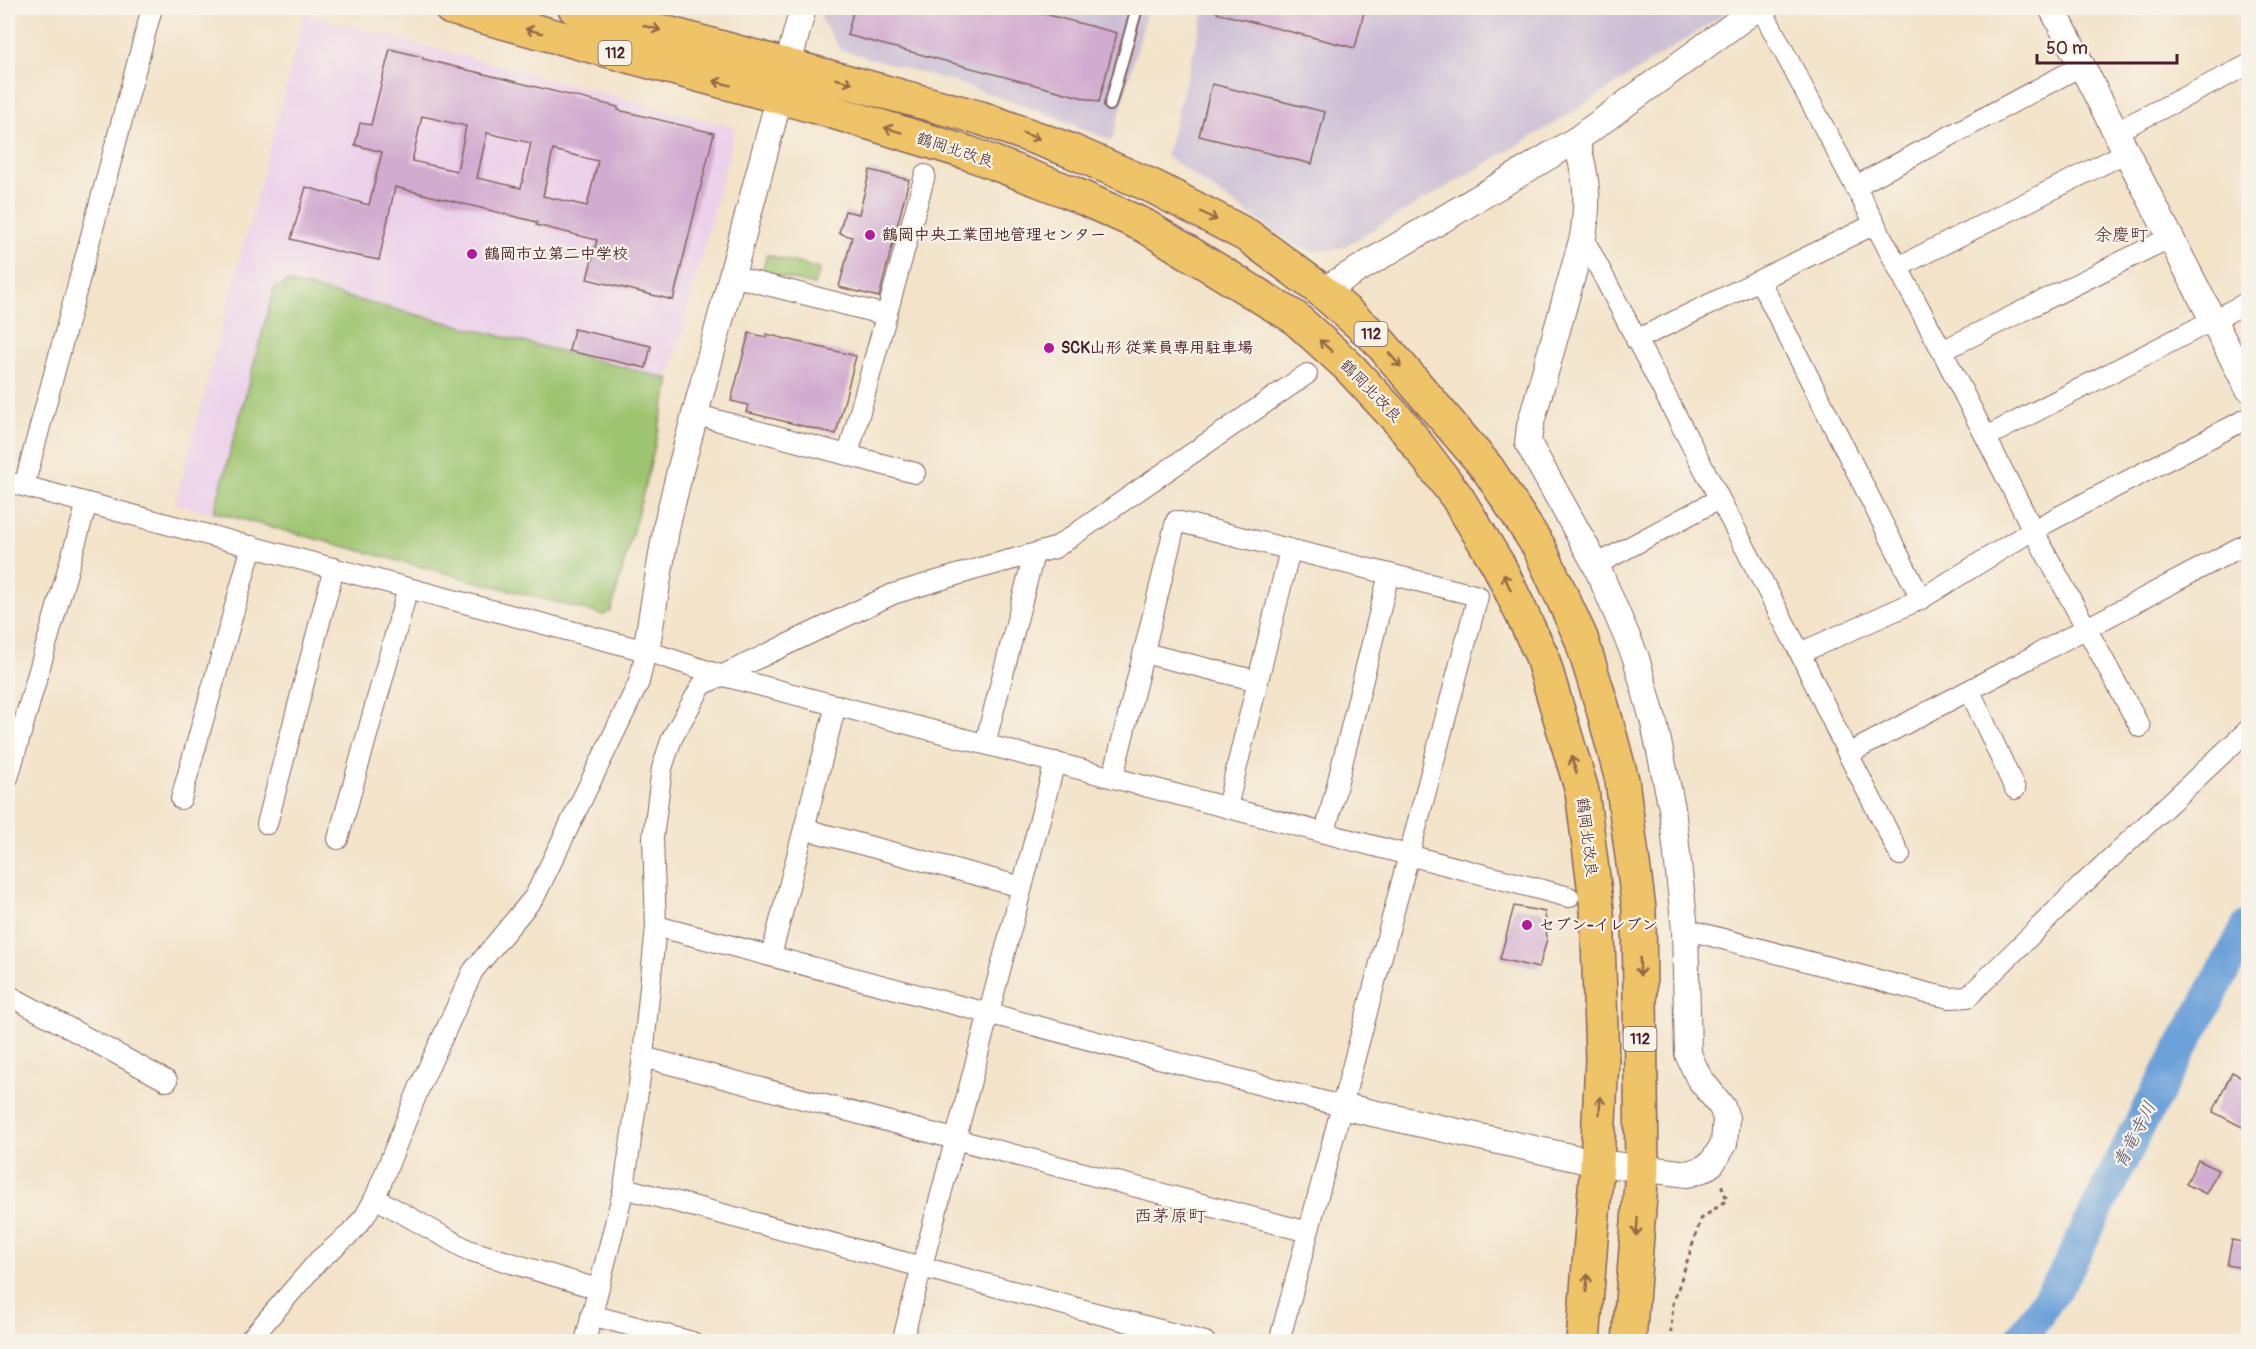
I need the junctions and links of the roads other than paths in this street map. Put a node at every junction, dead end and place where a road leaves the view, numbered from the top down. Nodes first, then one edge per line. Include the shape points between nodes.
1 (152, 8) edge
2 (451, 8) edge
3 (575, 8) edge
4 (803, 8) edge
5 (1137, 8) edge
6 (1759, 8) edge
7 (2052, 8) edge
8 (788, 65) junction
9 (2081, 66) junction
10 (2246, 72) edge
11 (779, 98) junction
12 (1110, 105) dead end
13 (1576, 140) junction
14 (2122, 142) junction
15 (925, 175) dead end
16 (1856, 186) junction
17 (1875, 224) junction
18 (1583, 237) junction
19 (2171, 237) junction
20 (1898, 267) junction
21 (732, 276) junction
22 (1760, 281) junction
23 (1322, 291) junction
24 (2248, 302) edge
25 (886, 315) junction
26 (2213, 321) junction
27 (1636, 340) junction
28 (1942, 351) junction
29 (1307, 374) dead end
30 (2248, 388) edge
31 (697, 415) junction
32 (2248, 418) edge
33 (1986, 437) junction
34 (848, 455) junction
35 (915, 472) dead end
36 (16, 484) edge
37 (1719, 499) junction
38 (87, 503) junction
39 (2034, 530) junction
40 (2248, 543) edge
41 (252, 546) junction
42 (1290, 550) junction
43 (1034, 554) junction
44 (1596, 565) junction
45 (334, 568) junction
46 (1389, 574) junction
47 (408, 588) junction
48 (1921, 599) junction
49 (2088, 628) junction
50 (646, 651) junction
51 (1800, 652) junction
52 (1144, 653) junction
53 (720, 675) junction
54 (1258, 681) junction
55 (1970, 690) junction
56 (836, 705) junction
57 (2140, 727) dead end
58 (2248, 730) edge
59 (985, 744) junction
60 (1848, 754) junction
61 (1055, 762) junction
62 (9, 768) edge
63 (1113, 777) junction
64 (2015, 789) dead end
65 (181, 799) dead end
66 (1227, 807) junction
67 (267, 824) dead end
68 (804, 829) junction
69 (1325, 833) junction
70 (339, 839) dead end
71 (1408, 854) junction
72 (1900, 855) dead end
73 (1022, 887) junction
74 (1569, 897) dead end
75 (656, 926) junction
76 (1685, 929) junction
77 (771, 956) junction
78 (8, 995) edge
79 (988, 1014) junction
80 (643, 1057) junction
81 (167, 1081) dead end
82 (1341, 1106) junction
83 (955, 1139) junction
84 (1597, 1163) junction
85 (1641, 1169) junction
86 (624, 1188) junction
87 (375, 1198) junction
88 (1308, 1232) junction
89 (921, 1267) junction
90 (598, 1289) junction
91 (591, 1315) junction
92 (248, 1341) edge
93 (585, 1341) edge
94 (692, 1341) edge
95 (902, 1341) edge
96 (1205, 1341) edge
97 (1279, 1341) edge
98 (1582, 1341) edge
99 (1629, 1341) edge

1 - 36 street
11 -> 2 highway, 鶴岡北改良 / 112
3 -> 8 highway, 112
4 - 8 street
5 - 12 lane
6 - 13 street
6 - 16 street
7 - 9 street
8 - 11 street
8 -> 23 highway, 112 via 981,118 1069,150 1154,187 1248,236
9 - 14 street
9 - 16 street
10 - 14 street
11 - 21 street
84 -> 11 highway, 鶴岡北改良 / 112 via 1602,1059 1597,909 1582,791 1541,654 1499,566 1458,497 1401,423 1348,366 1294,317 1145,226 968,153
13 - 18 street via 1586,175
13 - 23 street
14 - 19 street
14 - 20 street
15 - 25 street
16 - 17 street
17 - 20 street
17 - 22 street
18 - 27 street
18 - 44 street via 1528,443
19 - 26 street
19 - 28 street
20 - 28 street
21 - 25 street
21 - 31 street
22 - 27 street
22 - 48 street
23 -> 85 highway, 112 via 1377,339 1488,469 1539,548 1581,638 1622,780 1639,909
24 - 26 street
25 - 34 street
26 - 30 street
26 - 33 street
27 - 37 street
28 - 33 street
29 - 43 street via 1055,548
31 - 34 street
31 - 50 street via 667,524
32 - 39 street
33 - 39 street
34 - 35 street
36 - 38 street
37 - 44 street
37 - 51 street
38 - 41 street
38 - 62 street
39 - 48 street
39 - 49 street
40 - 49 street
41 - 45 street
41 - 65 street
42 - 46 street
42 - 52 street via 1176,521
42 - 54 street
43 - 53 street via 893,594
43 - 59 street
44 - 76 street via 1636,658 1653,723 1672,808
45 - 47 street
45 - 67 street
46 - 69 street
46 - 71 street via 1478,596
47 - 50 street
47 - 70 street
48 - 51 street
49 - 55 street
49 - 57 street
50 - 53 street
50 - 87 street via 639,682 535,896 473,971 420,1086
51 - 60 street
52 - 54 street
52 - 63 street
53 - 56 street
53 - 75 street via 702,685 672,738 662,768 653,838
54 - 66 street
55 - 60 street
55 - 64 street
56 - 59 street
56 - 68 street
58 - 76 street via 2079,887 1968,997 1927,993
59 - 61 street
60 - 72 street
61 - 63 street
61 - 73 street
63 - 66 street
66 - 69 street
68 - 73 street
68 - 77 street
69 - 71 street
71 - 74 street
71 - 82 street
73 - 79 street
75 - 77 street
75 - 80 street
76 - 85 street via 1688,1054 1699,1078 1722,1107 1726,1118 1724,1144 1712,1163 1688,1174
77 - 79 street
78 - 81 street
79 - 82 street
79 - 83 street
80 - 83 street
80 - 86 street
82 - 84 street
82 - 88 street
83 - 88 street
83 - 89 street
84 - 85 street
98 -> 84 highway, 鶴岡北改良 / 112
85 -> 99 highway, 112
86 - 89 street
86 - 90 street
87 - 90 street via 468,1250
87 - 92 street via 351,1233 319,1260
88 - 97 street
89 - 95 street
89 - 96 street
90 - 91 street
91 - 93 street
91 - 94 street

